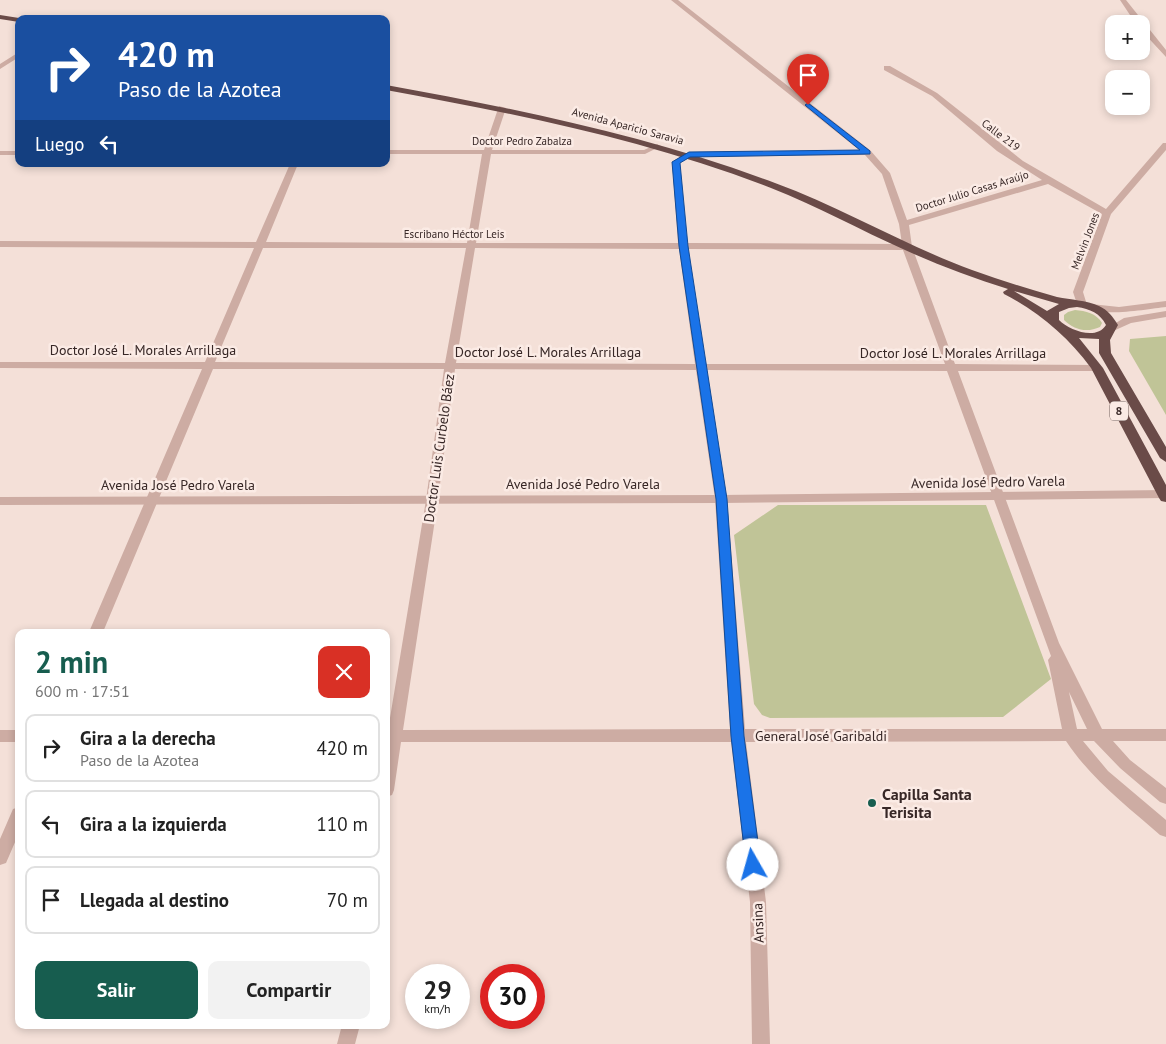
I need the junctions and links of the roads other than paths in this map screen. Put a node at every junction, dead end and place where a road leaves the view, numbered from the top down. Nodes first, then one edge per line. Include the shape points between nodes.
1 (674, 0) edge
2 (1123, 0) edge
3 (1134, 15) edge
4 (0, 17) edge
5 (15, 19) edge
6 (1150, 35) edge
7 (1166, 55) edge
8 (15, 57) edge
9 (0, 67) edge
10 (887, 68) dead end
11 (390, 88) edge
12 (502, 108) junction
13 (1166, 145) edge
14 (657, 146) junction
15 (390, 152) edge
16 (487, 152) junction
17 (867, 152) junction
18 (0, 153) edge
19 (15, 153) edge
20 (689, 155) junction
21 (293, 167) edge
22 (1048, 181) junction
23 (1107, 213) junction
24 (904, 224) junction
25 (0, 244) edge
26 (260, 245) junction
27 (471, 246) junction
28 (683, 246) junction
29 (907, 247) junction
30 (963, 270) junction
31 (1166, 304) edge
32 (1082, 305) junction
33 (1166, 314) edge
34 (1053, 320) junction
35 (1064, 330) junction
36 (1109, 331) junction
37 (0, 365) edge
38 (209, 365) junction
39 (702, 366) junction
40 (450, 367) junction
41 (951, 368) junction
42 (1097, 368) junction
43 (1166, 458) edge
44 (1165, 495) edge
45 (998, 497) junction
46 (721, 499) junction
47 (152, 500) junction
48 (432, 500) junction
49 (0, 501) edge
50 (97, 629) edge
51 (1052, 643) junction
52 (1166, 735) edge
53 (0, 736) edge
54 (15, 736) edge
55 (390, 736) edge
56 (738, 736) junction
57 (1071, 736) junction
58 (1098, 736) junction
59 (1166, 797) edge
60 (15, 823) edge
61 (1166, 830) edge
62 (0, 858) edge
63 (350, 1029) edge
64 (346, 1044) edge
65 (761, 1044) edge

1 - 17 street
2 - 3 street
4 - 5 highway
6 - 7 street
8 - 9 street
10 - 22 street, Calle 219 via 948,105 970,126
11 - 12 highway, Avenida Aparicio Saravia / 8
12 - 14 highway, Avenida Aparicio Saravia / 8
12 - 16 street, Doctor Luis Curbelo Báez
13 - 23 street, Melvin Jones
14 - 16 street, Doctor Pedro Zabalza via 646,152
14 - 20 highway, Avenida Aparicio Saravia / 8
15 - 16 street, Doctor Pedro Zabalza
16 - 27 street, Doctor Luis Curbelo Báez
17 - 20 street
17 - 24 street via 886,173
18 - 19 street
20 - 28 street, Ansina via 676,162
20 - 29 highway, Avenida Aparicio Saravia / 8 via 774,186
21 - 26 street
22 - 23 street, Calle 219
22 - 24 street, Doctor Julio Casas Araújo
23 - 32 street, Melvin Jones via 1078,292
24 - 29 street
25 - 26 street, Escribano Héctor Leis
26 - 27 street, Escribano Héctor Leis
26 - 38 street
27 - 28 street, Escribano Héctor Leis
27 - 40 street, Doctor Luis Curbelo Báez
28 - 29 street, Escribano Héctor Leis
28 - 39 street, Ansina
29 - 30 highway, Avenida Aparicio Saravia / 8
29 - 41 street
30 - 32 highway, Avenida Aparicio Saravia / 8
30 - 34 highway, Avenida Aparicio Saravia / 8 via 1020,298
31 - 32 street via 1119,310
32 - 34 highway via 1064,305 1053,311
32 - 36 highway, 8 via 1106,315 1110,320
33 - 36 street via 1128,320
34 - 35 highway, 8
35 - 36 highway, 8 via 1091,336
35 - 42 highway, 8
36 - 43 highway, 8 via 1104,340 1105,353
37 - 38 street, Doctor José L. Morales Arrillaga
38 - 40 street, Doctor José L. Morales Arrillaga
38 - 47 street
39 - 40 street, Doctor José L. Morales Arrillaga
39 - 41 street, Doctor José L. Morales Arrillaga
39 - 46 street, Ansina
40 - 48 street, Doctor Luis Curbelo Báez
41 - 42 street, Doctor José L. Morales Arrillaga
41 - 45 street
42 - 44 highway, 8
44 - 45 street, Avenida José Pedro Varela
45 - 46 street, Avenida José Pedro Varela
45 - 51 street
46 - 48 street, Avenida José Pedro Varela
46 - 56 street, Ansina
47 - 48 street, Avenida José Pedro Varela
47 - 49 street, Avenida José Pedro Varela
47 - 50 street
48 - 55 street, Doctor Luis Curbelo Báez
51 - 57 street
51 - 58 street
52 - 58 street, General José Garibaldi
53 - 54 street
55 - 56 street, General José Garibaldi
56 - 57 street, General José Garibaldi
56 - 65 street, Ansina via 758,902
57 - 58 street, General José Garibaldi
57 - 61 street via 1082,754 1103,776
58 - 59 street via 1125,764
60 - 62 street
63 - 64 street

